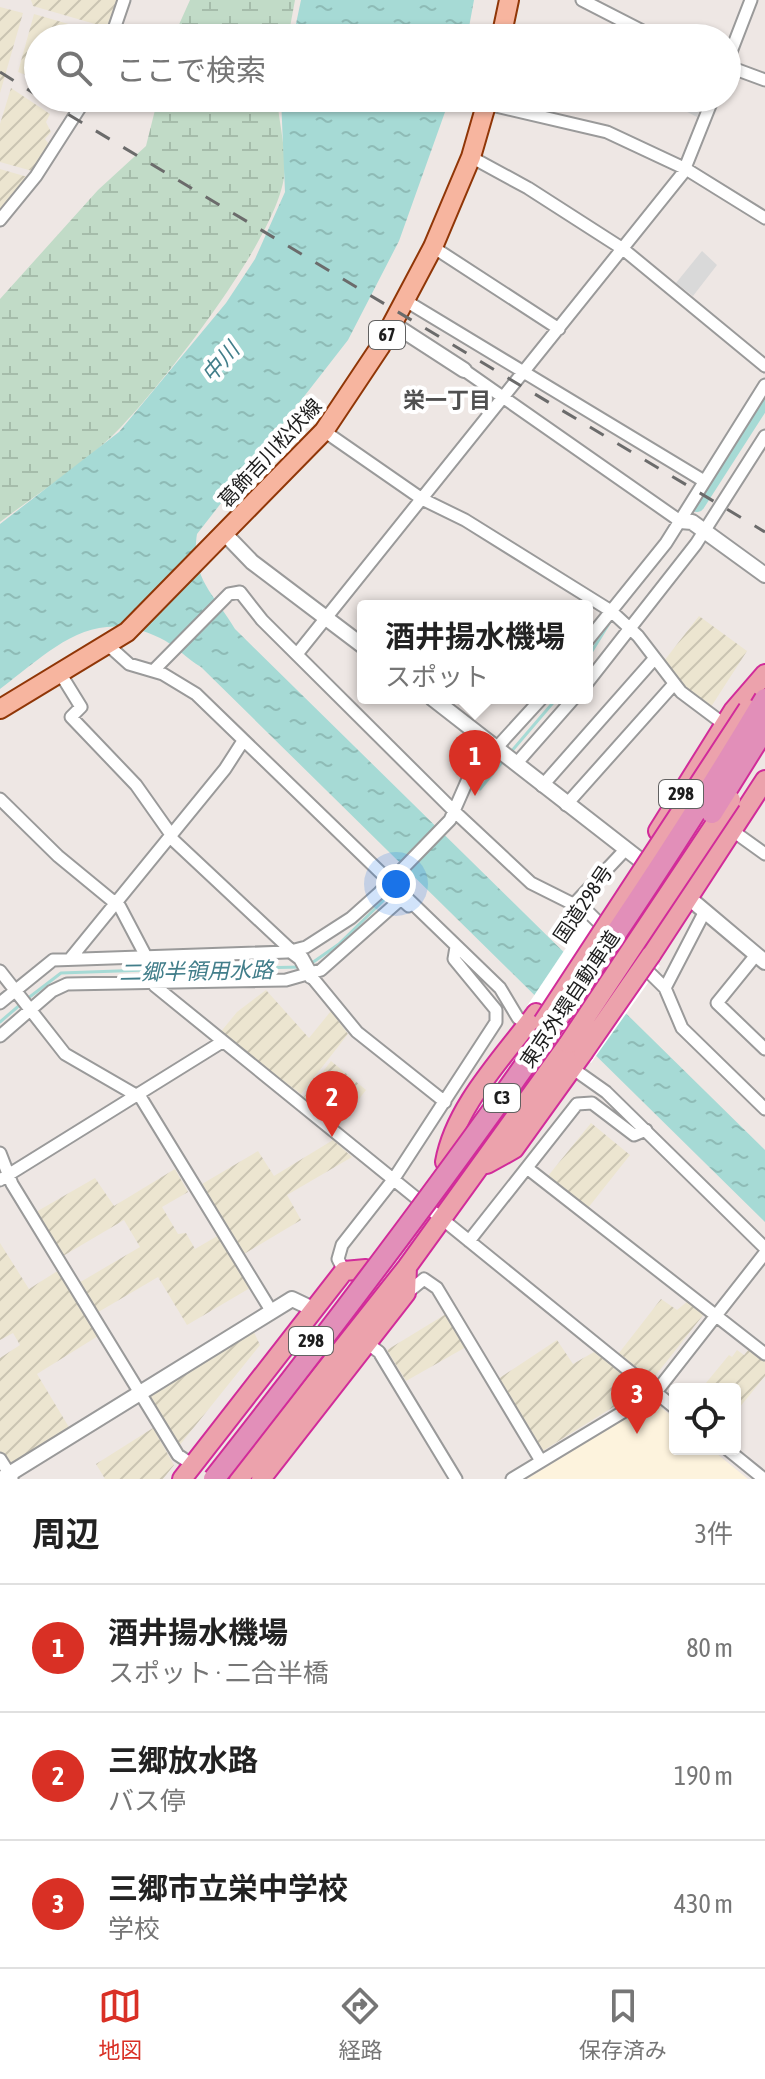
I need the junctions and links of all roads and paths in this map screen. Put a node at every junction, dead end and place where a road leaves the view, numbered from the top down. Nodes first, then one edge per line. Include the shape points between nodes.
1 (124, 0) edge
2 (509, 0) edge
3 (582, 0) edge
4 (751, 0) edge
5 (116, 24) edge
6 (504, 24) edge
7 (629, 24) edge
8 (741, 27) edge
9 (741, 70) edge
10 (765, 80) edge
11 (77, 112) edge
12 (485, 112) edge
13 (530, 112) edge
14 (708, 112) edge
15 (471, 157) junction
16 (686, 169) junction
17 (765, 218) edge
18 (0, 220) edge
19 (433, 247) junction
20 (623, 249) junction
21 (406, 301) junction
22 (393, 324) junction
23 (559, 329) junction
24 (765, 366) edge
25 (464, 370) joint
26 (524, 373) junction
27 (765, 385) edge
28 (503, 398) junction
29 (324, 431) junction
30 (765, 436) edge
31 (704, 481) junction
32 (422, 499) junction
33 (680, 521) junction
34 (703, 530) junction
35 (225, 534) junction
36 (765, 575) edge
37 (611, 611) junction
38 (326, 618) junction
39 (630, 628) junction
40 (593, 634) edge
41 (357, 641) edge
42 (109, 646) junction
43 (297, 654) junction
44 (655, 658) junction
45 (154, 670) junction
46 (60, 673) junction
47 (765, 674) edge
48 (593, 675) edge
49 (765, 680) edge
50 (674, 684) junction
51 (760, 699) edge
52 (440, 704) edge
53 (537, 704) edge
54 (568, 704) edge
55 (0, 709) edge
56 (725, 725) junction
57 (765, 728) edge
58 (243, 741) junction
59 (765, 744) edge
60 (498, 749) junction
61 (514, 763) junction
62 (765, 780) edge
63 (542, 786) junction
64 (0, 799) edge
65 (566, 805) junction
66 (452, 816) junction
67 (733, 831) junction
68 (171, 837) junction
69 (632, 854) junction
70 (765, 854) edge
71 (394, 877) junction
72 (689, 898) junction
73 (576, 902) junction
74 (115, 903) junction
75 (704, 913) junction
76 (442, 932) junction
77 (456, 947) junction
78 (293, 952) junction
79 (760, 958) edge
80 (70, 959) junction
81 (148, 960) junction
82 (0, 971) edge
83 (311, 976) junction
84 (152, 981) junction
85 (17, 988) junction
86 (665, 988) junction
87 (0, 1003) edge
88 (32, 1007) junction
89 (533, 1024) junction
90 (0, 1036) edge
91 (222, 1042) junction
92 (765, 1049) edge
93 (571, 1058) junction
94 (138, 1096) junction
95 (445, 1102) junction
96 (765, 1109) edge
97 (646, 1130) junction
98 (0, 1153) edge
99 (527, 1168) junction
100 (4, 1178) edge
101 (393, 1180) junction
102 (417, 1200) junction
103 (441, 1219) junction
104 (469, 1241) junction
105 (765, 1250) edge
106 (407, 1267) junction
107 (366, 1269) junction
108 (344, 1271) junction
109 (406, 1293) junction
110 (315, 1310) junction
111 (272, 1312) junction
112 (715, 1315) junction
113 (367, 1343) junction
114 (765, 1354) edge
115 (656, 1392) junction
116 (141, 1393) junction
117 (669, 1403) edge
118 (734, 1455) edge
119 (0, 1459) edge
120 (541, 1461) junction
121 (193, 1474) edge
122 (8, 1477) edge
123 (214, 1479) edge
124 (229, 1479) edge
125 (239, 1479) edge
126 (261, 1479) edge
127 (456, 1479) edge
128 (512, 1479) edge
129 (764, 1479) edge

1 - 5 street
2 - 6 main road
3 - 7 street
4 - 8 street
9 - 10 street
11 - 18 street
12 - 15 main road, 葛飾吉川松伏線 / 67
13 - 16 street via 607,132
14 - 16 street
15 - 19 main road, 葛飾吉川松伏線 / 67
15 - 20 street
16 - 17 street
16 - 20 street
19 - 21 main road, 葛飾吉川松伏線 / 67
19 - 23 street
20 - 23 street
20 - 24 street
21 - 22 main road, 葛飾吉川松伏線 / 67
21 - 26 street
22 - 25 street
22 - 29 main road, 葛飾吉川松伏線 / 67
23 - 26 street
25 - 28 street
26 - 28 street
26 - 31 street
27 - 31 street
28 - 32 street
28 - 33 street
29 - 32 street
29 - 35 main road, 葛飾吉川松伏線 / 67
30 - 34 street
31 - 33 street
32 - 37 street
32 - 38 street
33 - 34 street
33 - 37 street
34 - 36 street
34 - 39 street
35 - 38 street via 252,562
35 - 42 main road, 葛飾吉川松伏線 / 67
37 - 39 street
37 - 40 street
38 - 41 street
38 - 43 street
39 - 44 street
39 - 48 street
42 - 45 street via 129,664
42 - 46 main road, 葛飾吉川松伏線 / 67
43 - 45 street via 240,592 233,591
43 - 66 street
44 - 50 street
44 - 63 street
45 - 58 street via 187,687
46 - 55 main road, 葛飾吉川松伏線 / 67
46 - 68 street via 81,707 71,717 136,785
47 - 56 highway, 国道298号 / 298
49 - 51 highway, 国道298号 / 298
50 - 56 street
50 - 65 street
51 - 89 highway, 国道298号 / 298, bridge
51 - 123 highway, 東京外環自動車道 / C3, bridge via 704,800 545,1037 450,1171
52 - 60 street
53 - 60 street
54 - 61 street
56 - 69 highway, 国道298号 / 298
57 - 124 highway, 東京外環自動車道 / C3, bridge via 645,915 474,1159
58 - 68 street
58 - 71 street
59 - 93 highway, 298, bridge
60 - 61 street
60 - 66 street via 466,781
61 - 63 street
62 - 67 highway, 298
63 - 65 street
64 - 74 street
65 - 69 street
66 - 71 street
66 - 73 street via 537,887
67 - 70 street
67 - 72 highway, 298
68 - 74 street
68 - 78 street
69 - 72 street
69 - 73 street
69 - 89 highway, 国道298号 / 298 via 601,916
71 - 76 street
71 - 78 street via 351,918
72 - 75 street
72 - 93 highway, 298, bridge
73 - 86 street
74 - 80 street
74 - 81 street
75 - 79 street
75 - 86 street
76 - 77 street
76 - 83 street via 431,930 401,899
77 - 89 street via 500,988 518,1018
77 - 95 street via 454,959 496,1010 496,1022
78 - 81 street
78 - 83 street
79 - 92 street via 717,1003
80 - 81 street
80 - 85 street via 48,962
81 - 84 street
82 - 85 street
83 - 84 street
83 - 95 street via 357,1032
84 - 88 street via 67,984
84 - 91 street
85 - 87 street
85 - 88 street
86 - 96 street via 682,1028
88 - 90 street
88 - 94 street via 65,1054
89 - 102 highway, 国道298号 / 298 via 461,1116 449,1138 445,1162
91 - 94 street
91 - 101 street
93 - 97 street
93 - 103 highway, 298 via 514,1149 479,1168
94 - 100 street
94 - 111 street
95 - 101 street
97 - 99 street via 634,1135 592,1103 577,1104
97 - 105 street
98 - 100 street
99 - 104 street
99 - 112 street
100 - 116 street
101 - 102 street
101 - 108 street via 338,1252
102 - 103 street
102 - 107 highway, 国道298号 / 298
103 - 104 street
103 - 106 highway, 298
104 - 115 street
105 - 112 street
106 - 109 highway
106 - 125 highway, 298
107 - 108 highway
107 - 121 highway, 国道298号 / 298
108 - 110 highway, 298
109 - 113 highway, 298
109 - 120 street via 424,1279 437,1288
110 - 111 street via 292,1299
110 - 121 highway, 298
111 - 116 street
112 - 114 street
112 - 115 street
113 - 126 highway, 298
113 - 127 street via 379,1352
115 - 117 street
115 - 120 street
116 - 121 street
116 - 122 street
118 - 129 street
119 - 122 street
120 - 128 street

